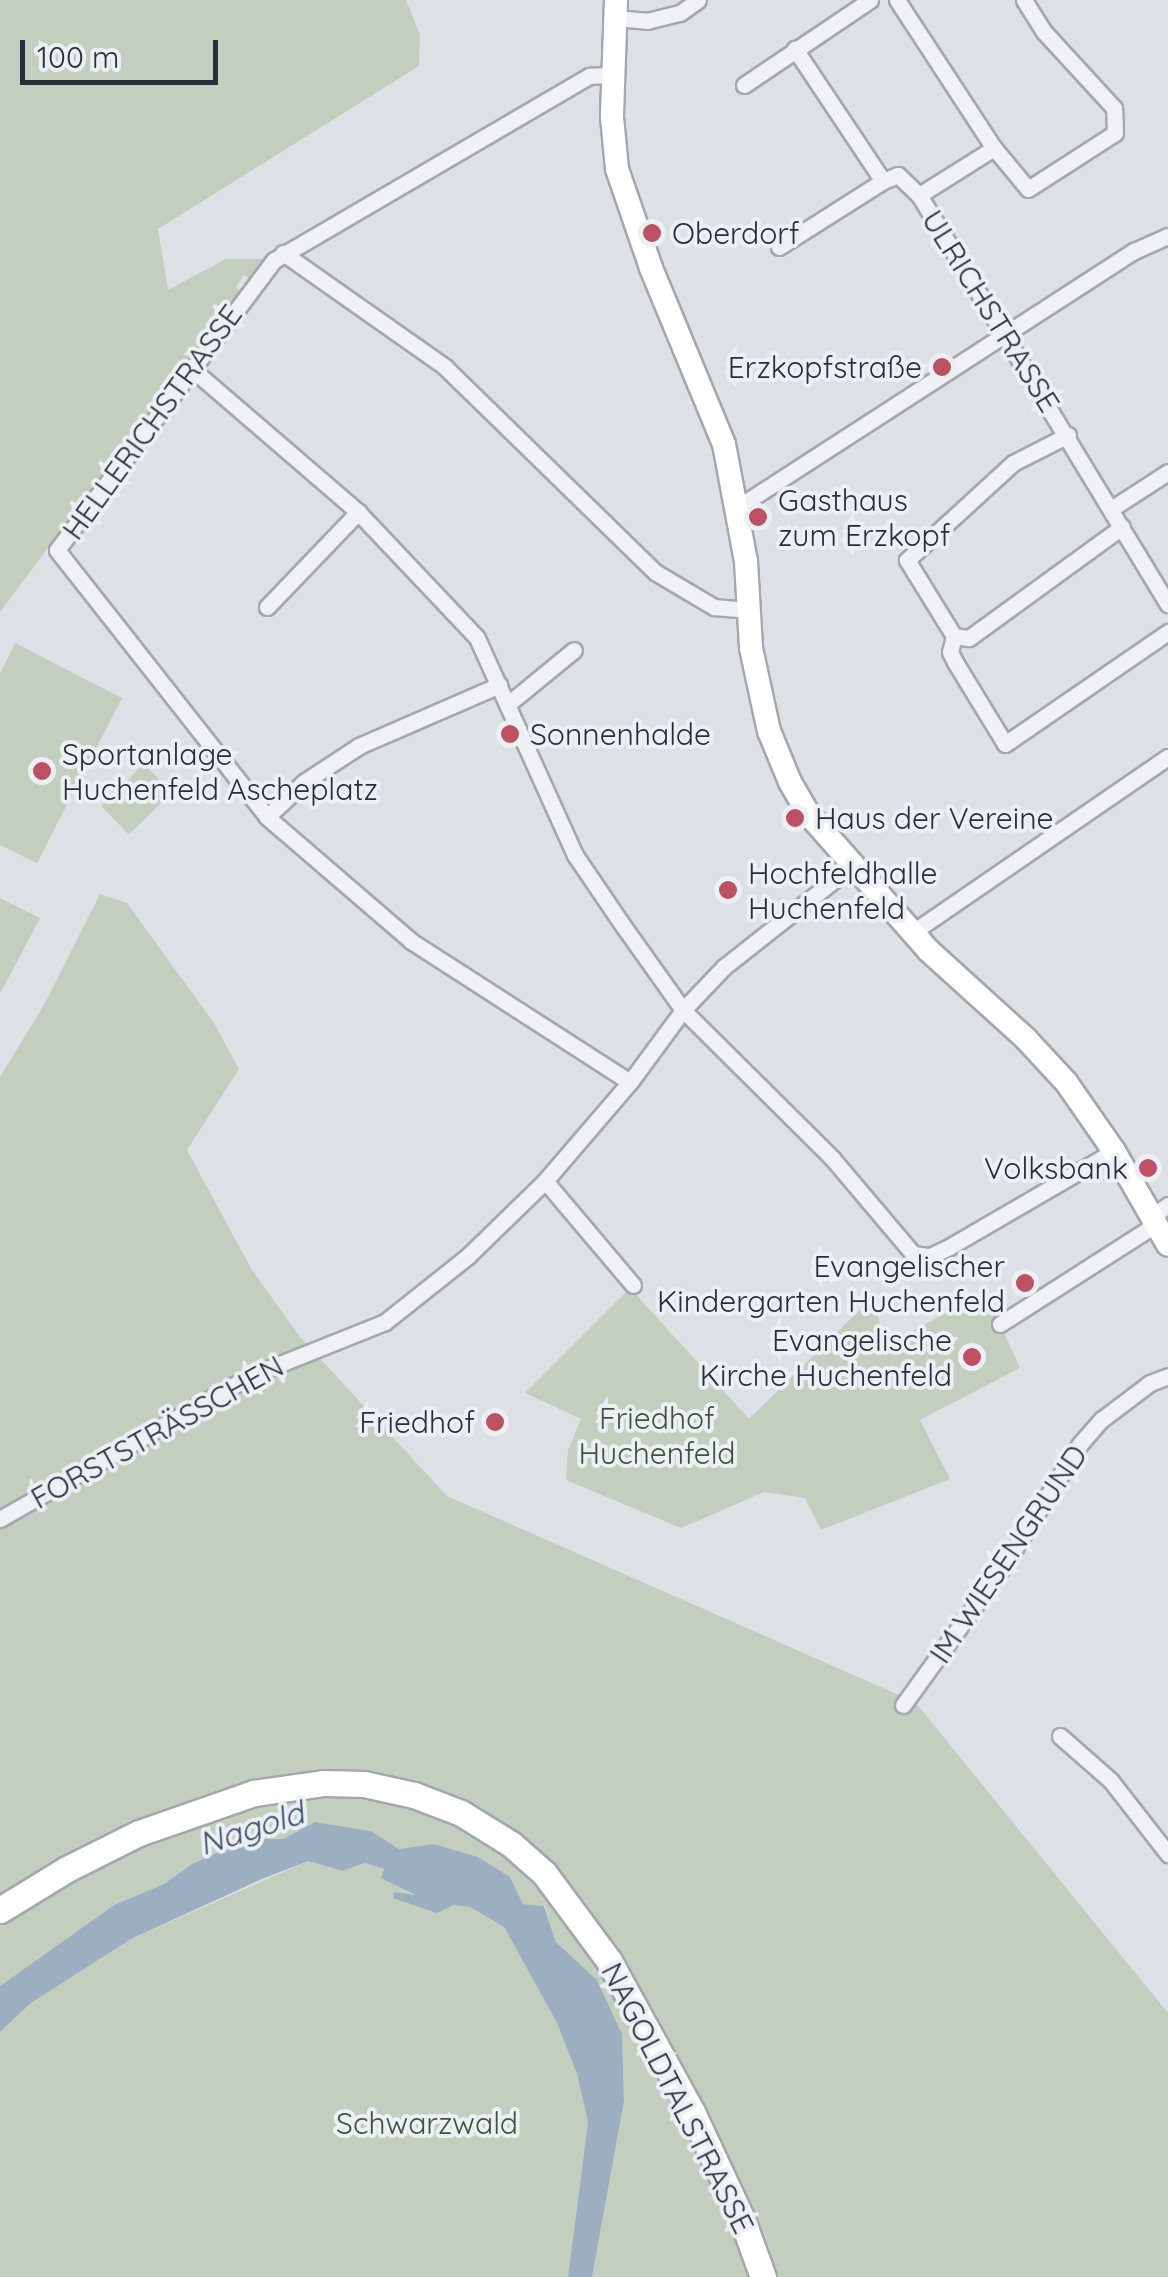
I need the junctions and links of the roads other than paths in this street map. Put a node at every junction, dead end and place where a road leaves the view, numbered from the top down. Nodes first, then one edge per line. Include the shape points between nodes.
1 (698, 0) edge
2 (870, 0) edge
3 (897, 0) edge
4 (1024, 0) edge
5 (616, 9) edge
6 (795, 49) junction
7 (612, 75) junction
8 (744, 85) dead end
9 (994, 148) junction
10 (883, 181) junction
11 (919, 195) junction
12 (1168, 236) edge
13 (779, 248) dead end
14 (284, 253) junction
15 (1004, 338) junction
16 (192, 369) junction
17 (1068, 436) junction
18 (1168, 472) edge
19 (738, 507) junction
20 (1111, 510) junction
21 (358, 512) junction
22 (1122, 527) junction
23 (1168, 604) edge
24 (268, 607) dead end
25 (750, 610) junction
26 (1168, 632) edge
27 (954, 636) junction
28 (574, 650) dead end
29 (499, 685) junction
30 (508, 704) junction
31 (1168, 757) edge
32 (266, 818) junction
33 (852, 866) junction
34 (913, 932) junction
35 (684, 1010) junction
36 (630, 1082) junction
37 (1114, 1151) junction
38 (545, 1182) junction
39 (1160, 1223) edge
40 (633, 1285) dead end
41 (1000, 1324) dead end
42 (1168, 1376) edge
43 (0, 1520) edge
44 (903, 1705) dead end
45 (1060, 1736) dead end
46 (1168, 1854) edge
47 (0, 1910) edge
48 (763, 2277) edge

1 - 5 street via 647,21
2 - 6 street
3 - 9 street
4 - 9 street via 1044,32 1114,108 1116,133 1028,189
5 - 7 main road
6 - 8 street
6 - 10 street
7 - 14 street, HELLERICHSTRASSE via 589,76
7 - 19 main road via 618,169 631,216 724,444
9 - 11 street, ULRICHSTRASSE
10 - 11 street via 898,175
10 - 13 street
11 - 15 street, ULRICHSTRASSE
12 - 15 street
14 - 16 street, HELLERICHSTRASSE
14 - 25 street via 445,367 656,572 714,607
15 - 17 street, ULRICHSTRASSE
15 - 19 street
16 - 21 street
16 - 32 street, HELLERICHSTRASSE via 57,550
17 - 20 street, ULRICHSTRASSE
17 - 27 street via 1013,462 907,560
18 - 20 street
19 - 25 main road
20 - 22 street, ULRICHSTRASSE
21 - 24 street
21 - 29 street via 477,638
22 - 23 street, ULRICHSTRASSE
22 - 27 street via 970,638
25 - 33 main road via 768,732 810,816
26 - 27 street via 1005,744 950,652
28 - 30 street
29 - 30 street
29 - 32 street via 359,746 304,782
30 - 35 street via 574,855
31 - 34 street
32 - 36 street, HELLERICHSTRASSE via 411,942
33 - 34 main road
33 - 35 street, FORSTSTRÄSSCHEN via 724,967
34 - 37 main road via 1066,1082
35 - 36 street, FORSTSTRÄSSCHEN
35 - 37 street via 832,1158 913,1254 930,1256 949,1247
36 - 38 street, FORSTSTRÄSSCHEN
37 - 39 main road
38 - 40 street
38 - 43 street, FORSTSTRÄSSCHEN via 385,1322 250,1376
39 - 41 street
42 - 44 street, IM WIESENGRUND via 1114,1411 1080,1444 1006,1564
45 - 46 street via 1111,1781
47 - 48 main road, NAGOLDTALSTRASSE via 139,1833 254,1792 364,1784 460,1812 544,1873 610,1961 698,2124

